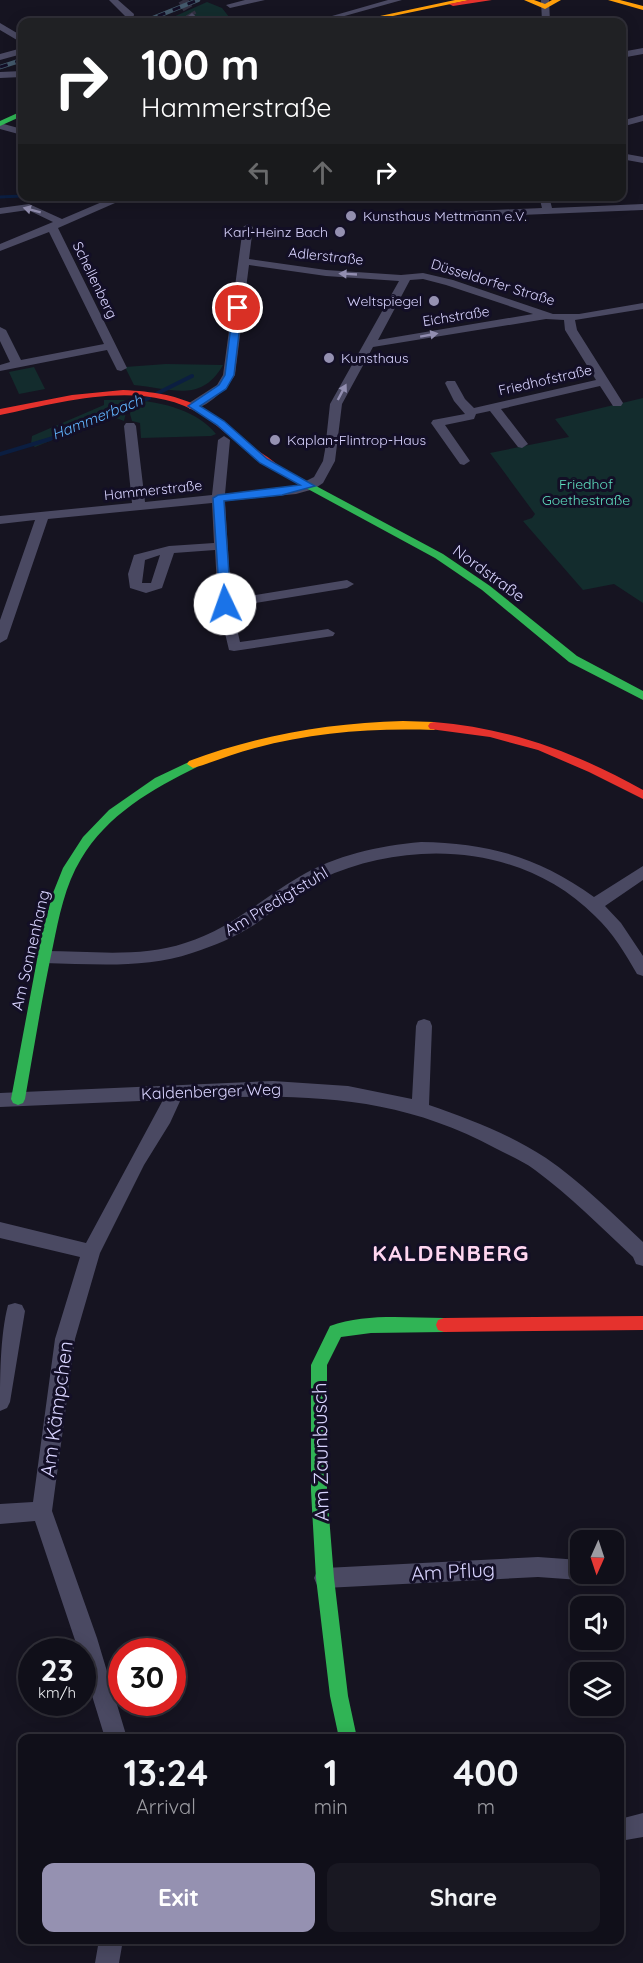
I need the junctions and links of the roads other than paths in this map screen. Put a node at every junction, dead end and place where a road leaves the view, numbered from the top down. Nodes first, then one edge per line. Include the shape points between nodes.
1 (113, 0) edge
2 (261, 0) edge
3 (398, 0) edge
4 (466, 0) edge
5 (488, 0) edge
6 (528, 0) edge
7 (612, 0) edge
8 (549, 2) edge
9 (230, 5) dead end
10 (439, 5) junction
11 (642, 8) edge
12 (130, 18) edge
13 (330, 18) edge
14 (376, 18) edge
15 (547, 18) edge
16 (0, 26) edge
17 (18, 37) edge
18 (643, 51) edge
19 (18, 52) edge
20 (626, 54) edge
21 (0, 57) edge
22 (18, 74) edge
23 (0, 75) edge
24 (18, 115) edge
25 (643, 118) edge
26 (626, 123) edge
27 (0, 125) edge
28 (18, 131) edge
29 (626, 157) edge
30 (643, 160) edge
31 (114, 201) edge
32 (545, 201) edge
33 (643, 207) edge
34 (0, 211) edge
35 (548, 211) junction
36 (471, 214) dead end
37 (57, 225) junction
38 (248, 227) dead end
39 (0, 248) edge
40 (243, 261) junction
41 (406, 278) junction
42 (643, 306) edge
43 (544, 316) junction
44 (569, 318) junction
45 (0, 330) edge
46 (371, 344) junction
47 (111, 346) junction
48 (17, 364) junction
49 (0, 368) edge
50 (121, 368) dead end
51 (602, 382) junction
52 (451, 383) dead end
53 (616, 404) dead end
54 (193, 406) junction
55 (494, 407) junction
56 (0, 412) edge
57 (471, 412) junction
58 (130, 426) dead end
59 (224, 440) dead end
60 (522, 444) dead end
61 (464, 461) dead end
62 (309, 486) junction
63 (218, 498) junction
64 (139, 506) junction
65 (42, 516) junction
66 (0, 520) edge
67 (222, 546) junction
68 (168, 549) dead end
69 (347, 584) dead end
70 (225, 604) junction
71 (328, 633) dead end
72 (0, 639) edge
73 (643, 696) edge
74 (643, 795) edge
75 (643, 872) edge
76 (594, 905) junction
77 (44, 957) junction
78 (643, 970) edge
79 (424, 1026) dead end
80 (175, 1092) junction
81 (9, 1100) edge
82 (420, 1108) junction
83 (0, 1230) edge
84 (92, 1252) junction
85 (643, 1255) edge
86 (15, 1311) dead end
87 (643, 1323) edge
88 (0, 1402) edge
89 (42, 1511) junction
90 (0, 1514) edge
91 (570, 1569) edge
92 (325, 1578) junction
93 (115, 1734) edge
94 (347, 1734) edge
95 (643, 1825) edge
96 (624, 1829) edge
97 (110, 1944) edge
98 (108, 1963) edge

1 - 12 street
2 - 9 street
3 - 13 street
4 - 10 street
5 - 10 street
6 - 8 street
7 - 11 street
8 - 15 street
10 - 14 street
16 - 17 street
18 - 20 street
19 - 21 street
22 - 23 street
24 - 27 street
25 - 26 street
27 - 28 street
29 - 30 street
31 - 37 street
32 - 35 street
33 - 35 street
37 -> 34 street via 29,207
35 - 36 street
37 - 39 street
37 - 47 street, Schellenberg
38 - 40 street
41 -> 40 street, Adlerstraße via 327,273
40 - 54 street via 230,375 222,387
41 - 43 street, Düsseldorfer Straße via 419,275 449,282
41 - 46 street
42 - 44 street, Düsseldorfer Straße
43 - 44 street, Düsseldorfer Straße
46 -> 43 street, Eichstraße
44 - 51 street, Friedhofstraße via 571,330
45 - 48 street
62 -> 46 street via 323,476 336,404
47 - 48 street
47 - 50 street, Schellenberg
48 - 49 street
51 - 53 street, Friedhofstraße
51 - 55 street, Friedhofstraße
52 - 57 street
54 - 56 street, Nordstraße via 168,398 104,393
54 - 62 street, Nordstraße via 221,423 264,461
55 - 57 street, Friedhofstraße
55 - 60 street, Friedhofstraße
57 - 61 street, Friedhofstraße via 470,416 437,423
58 - 64 street
59 - 63 street
62 - 63 street, Hammerstraße
62 - 73 street, Nordstraße via 439,556 486,588 573,659
63 - 64 street, Hammerstraße
63 - 67 street
64 - 65 street, Hammerstraße
65 - 66 street, Hammerstraße
65 - 72 street
67 - 68 street
67 - 70 street
69 - 70 street
70 - 71 street via 234,647
74 - 77 street, Am Sonnenhang via 618,778 568,755 500,735 449,726 346,724 251,744 154,783 96,831 73,861 63,882
75 - 76 street
76 - 77 street, Am Predigtstuhl via 552,876 506,856 445,846 411,848 377,853 325,870 238,927 181,951 159,955
76 - 78 street, Am Predigtstuhl
77 - 81 street, Am Sonnenhang
79 - 82 street
80 - 81 street, Kaldenberger Weg
80 - 82 street, Kaldenberger Weg via 293,1088 348,1093
80 - 84 street, Am Kämpchen
82 - 85 street, Kaldenberger Weg via 474,1128 539,1163 580,1195
83 - 84 street
84 - 89 street, Am Kämpchen via 65,1339
86 - 88 street
87 - 92 street, Am Zaunbusch via 371,1326 336,1331 319,1365 319,1491
89 - 90 street
89 - 93 street, Am Kämpchen
91 - 92 street, Am Pflug via 538,1567
92 - 94 street, Am Zaunbusch
95 - 96 street
97 - 98 street

